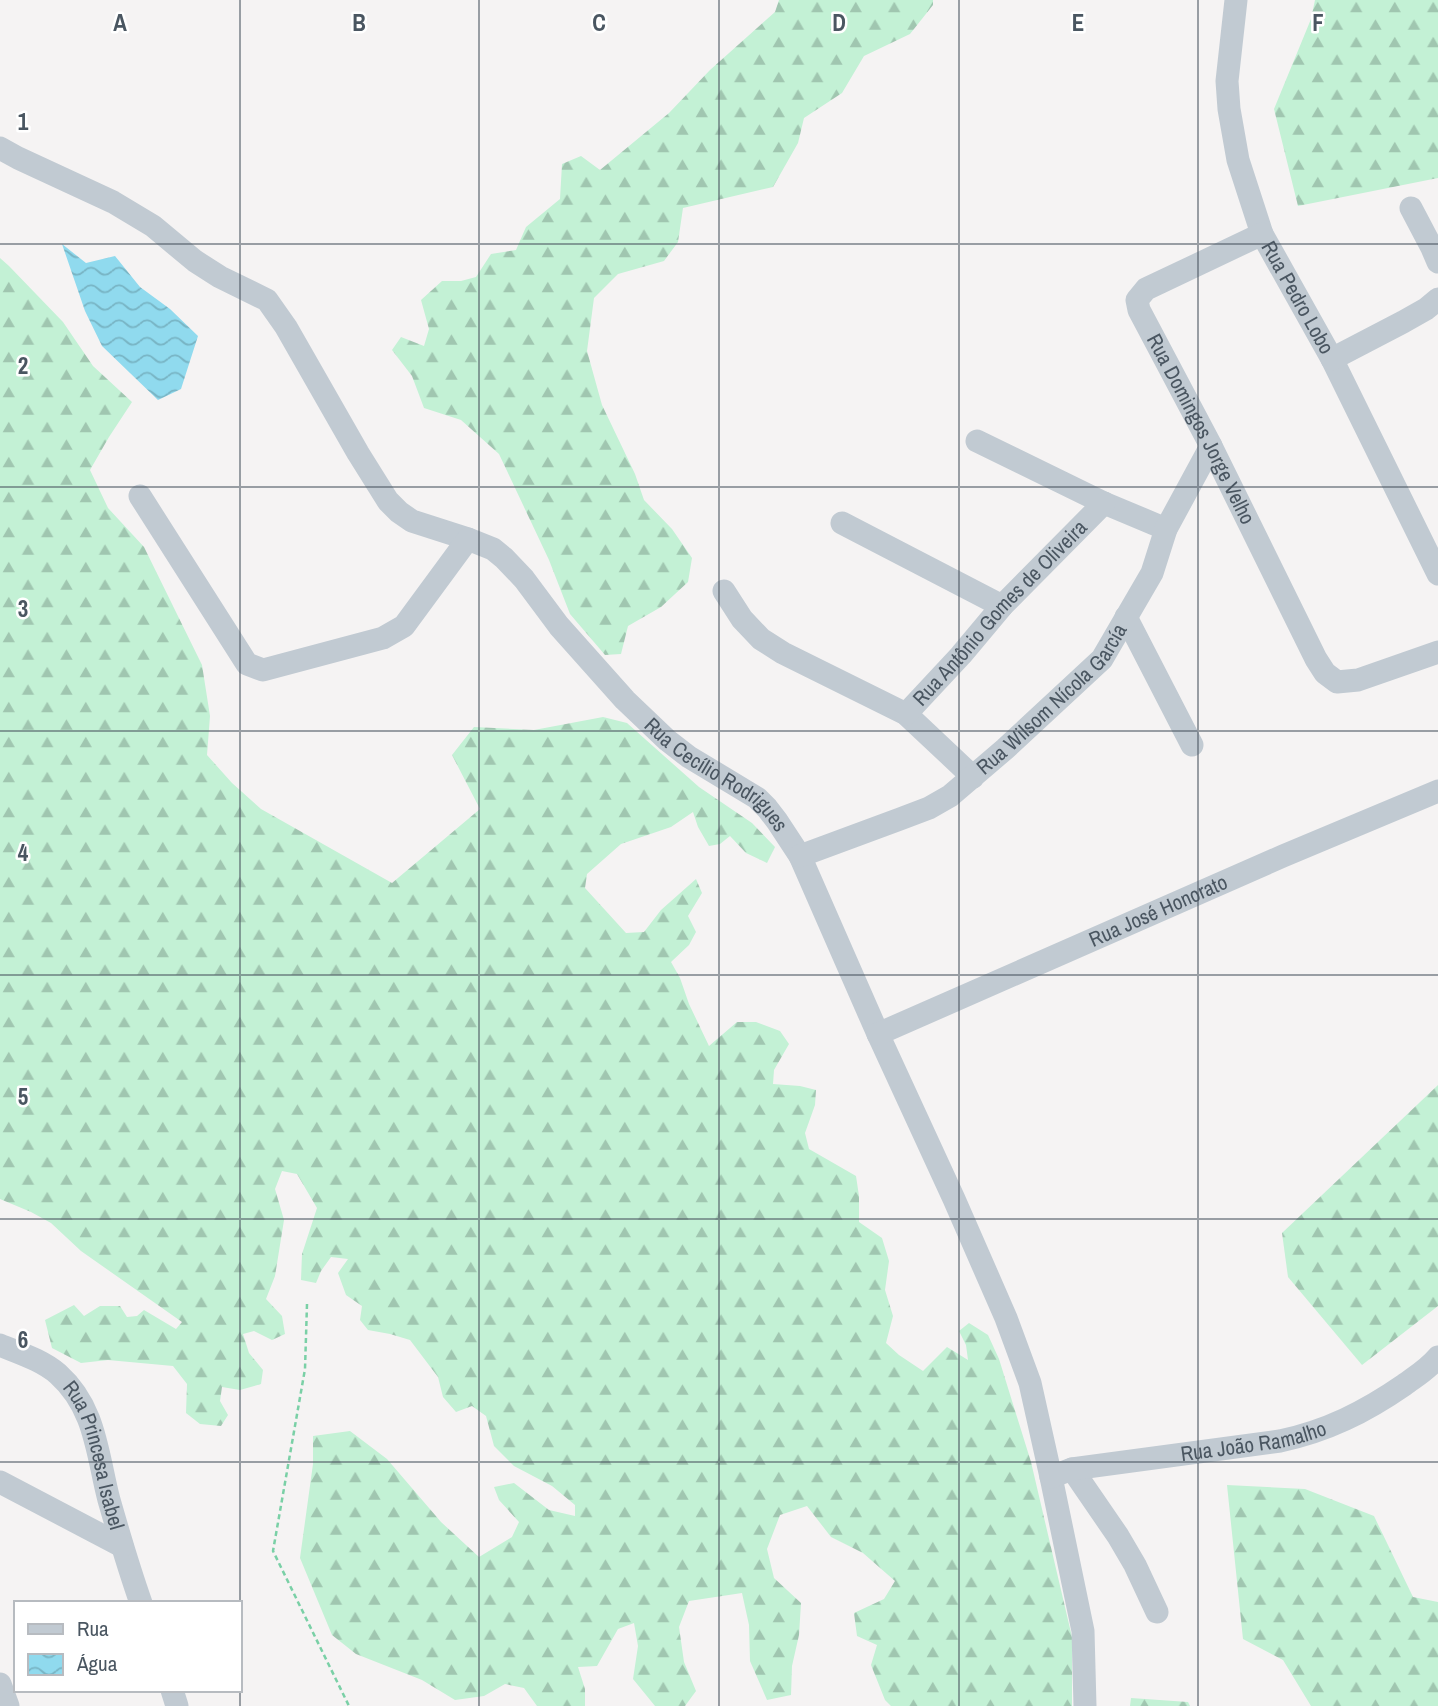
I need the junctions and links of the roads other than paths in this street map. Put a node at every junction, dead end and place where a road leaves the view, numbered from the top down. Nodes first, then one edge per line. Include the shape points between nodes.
1 (1236, 0) edge
2 (0, 148) edge
3 (1412, 208) dead end
4 (1262, 234) junction
5 (1438, 262) edge
6 (1438, 299) edge
7 (1332, 359) junction
8 (977, 441) dead end
9 (1211, 446) junction
10 (140, 496) dead end
11 (1104, 503) junction
12 (842, 523) dead end
13 (1166, 528) junction
14 (468, 539) junction
15 (1438, 574) edge
16 (724, 591) dead end
17 (1002, 606) junction
18 (1126, 617) junction
19 (1438, 652) edge
20 (906, 714) junction
21 (1192, 745) dead end
22 (974, 777) junction
23 (1438, 791) edge
24 (800, 856) junction
25 (878, 1034) junction
26 (0, 1345) edge
27 (1435, 1365) edge
28 (1062, 1473) junction
29 (0, 1482) edge
30 (122, 1546) junction
31 (140, 1601) edge
32 (1157, 1612) dead end
33 (0, 1684) edge
34 (8, 1706) edge
35 (1085, 1706) edge

1 - 4 street, Rua Pedro Lobo via 1227,81 1229,109 1238,160
2 - 14 street, Rua Cecílio Rodrigues via 113,202 220,277 267,300 388,501 412,521
3 - 5 street
4 - 7 street, Rua Pedro Lobo
4 - 9 street, Rua Domingos Jorge Velho via 1146,289 1137,300
6 - 7 street
7 - 15 street, Rua Pedro Lobo
8 - 11 street
9 - 13 street, Rua Wilsom Nícola García
9 - 19 street, Rua Domingos Jorge Velho via 1325,673 1337,682 1358,681
10 - 14 street via 247,664 263,670 383,638 404,626
11 - 13 street
11 - 17 street, Rua Antônio Gomes de Oliveira
12 - 17 street
13 - 18 street, Rua Wilsom Nícola García via 1152,573
14 - 24 street, Rua Cecílio Rodrigues via 504,558 625,700 667,740 767,808
16 - 20 street, Rua Antônio Gomes de Oliveira via 761,639
17 - 20 street, Rua Antônio Gomes de Oliveira
18 - 21 street
18 - 22 street, Rua Wilsom Nícola García via 1102,659
20 - 22 street
22 - 24 street, Rua Wilsom Nícola García via 929,807
23 - 25 street, Rua José Honorato
24 - 25 street, Rua Cecílio Rodrigues
25 - 28 street, Rua Cecílio Rodrigues via 1006,1318
26 - 30 street, Rua Princesa Isabel via 57,1373 82,1403 95,1435
27 - 28 street, Rua João Ramalho via 1359,1413 1309,1435
28 - 32 street via 1118,1536
28 - 35 street, Rua Cecílio Rodrigues via 1083,1631
29 - 30 street
30 - 31 street, Rua Princesa Isabel
33 - 34 street

